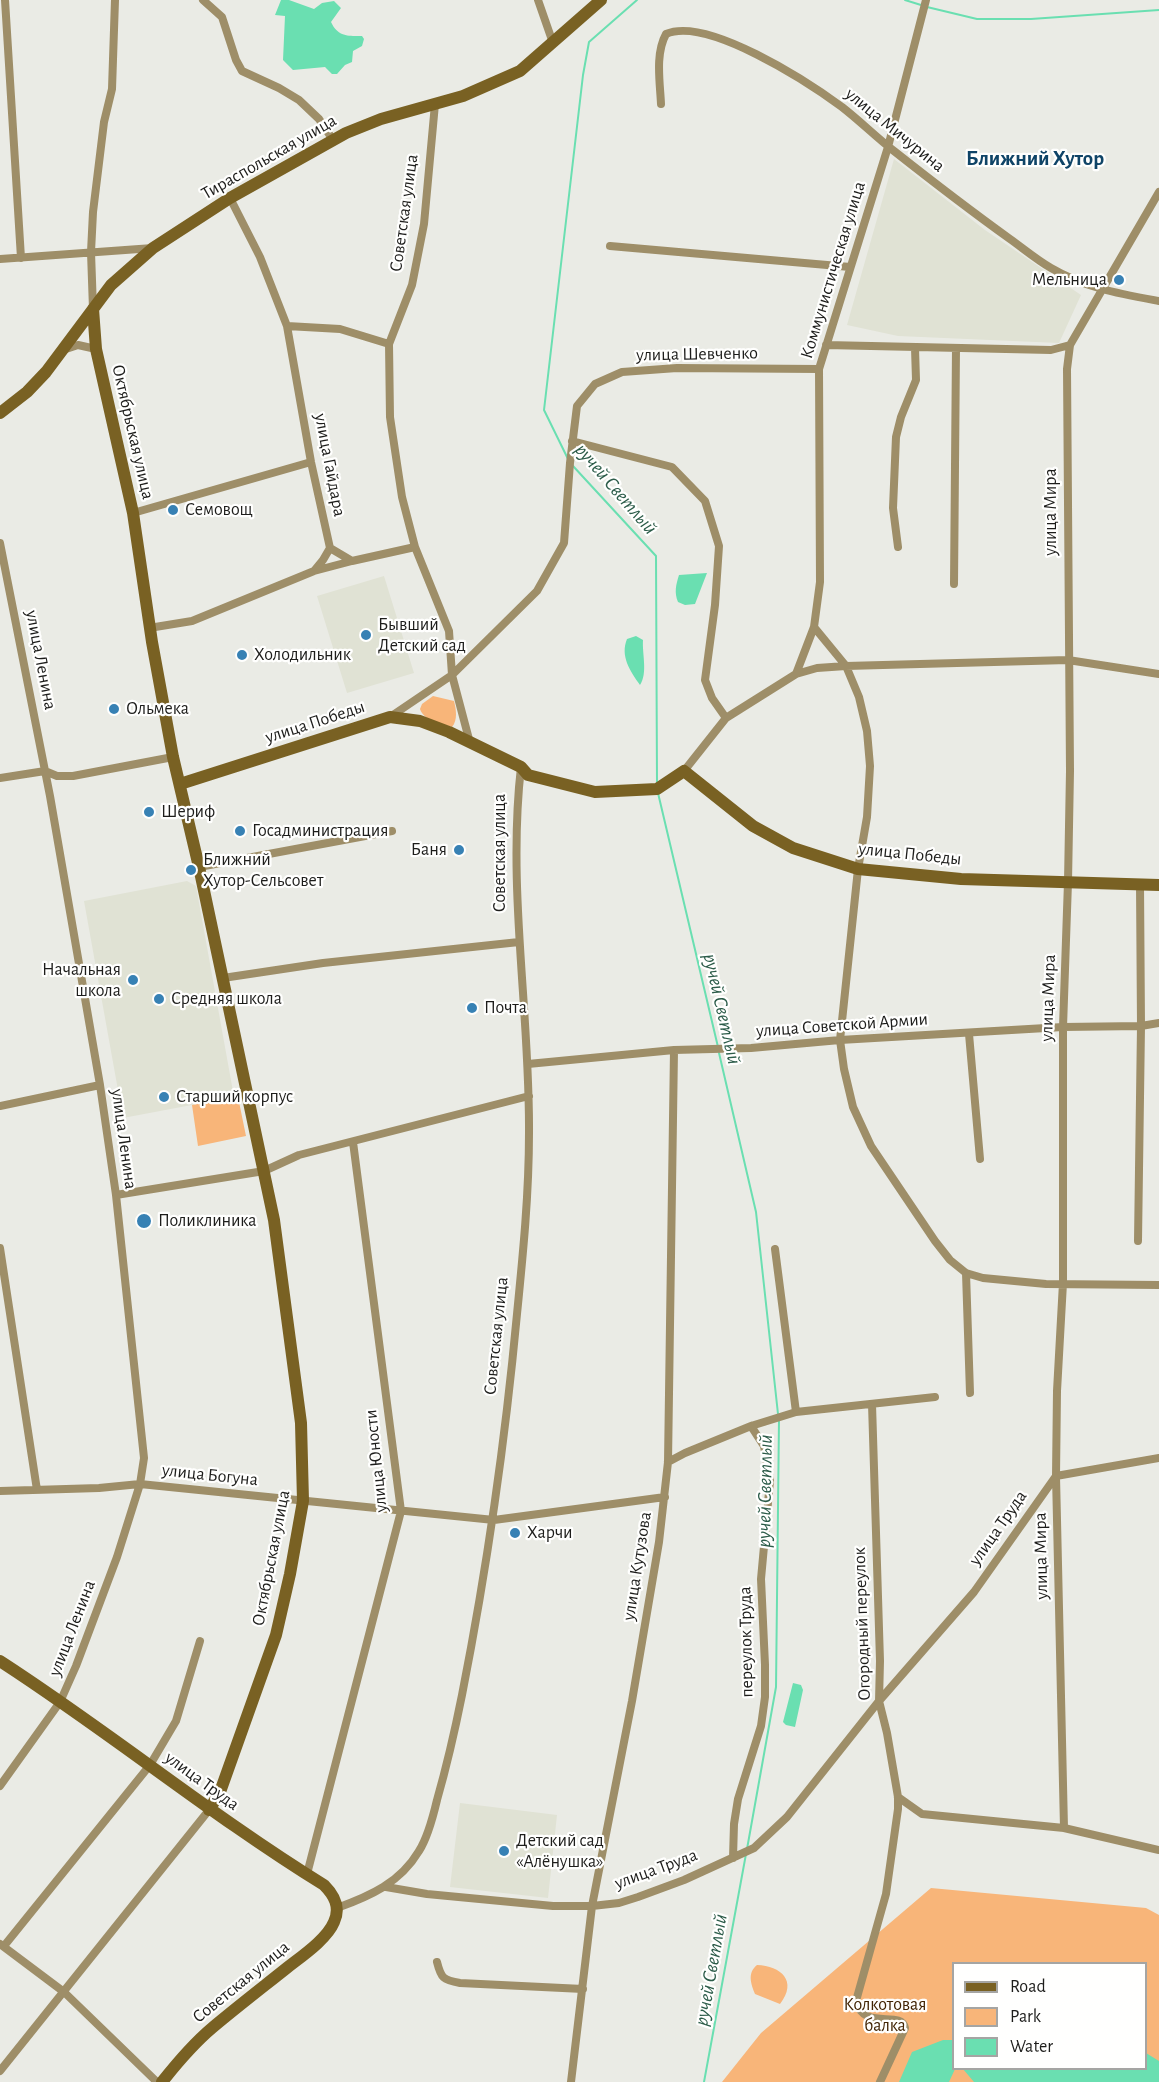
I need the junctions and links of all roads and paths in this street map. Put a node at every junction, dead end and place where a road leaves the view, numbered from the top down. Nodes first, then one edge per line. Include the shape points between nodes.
1 (5, 0) edge
2 (115, 0) edge
3 (203, 0) edge
4 (538, 0) edge
5 (601, 0) edge
6 (926, 0) edge
7 (553, 43) junction
8 (435, 104) junction
9 (661, 104) dead end
10 (333, 140) junction
11 (888, 147) junction
12 (1159, 192) edge
13 (230, 198) junction
14 (610, 246) dead end
15 (153, 248) junction
16 (91, 252) junction
17 (21, 258) junction
18 (0, 259) edge
19 (850, 267) junction
20 (1103, 291) junction
21 (1159, 301) edge
22 (93, 309) junction
23 (287, 326) junction
24 (389, 344) junction
25 (826, 345) junction
26 (1070, 345) junction
27 (915, 348) junction
28 (956, 348) junction
29 (96, 349) junction
30 (60, 352) junction
31 (819, 369) junction
32 (0, 413) edge
33 (573, 441) junction
34 (311, 462) junction
35 (133, 513) junction
36 (0, 543) edge
37 (415, 547) junction
38 (898, 547) dead end
39 (330, 548) junction
40 (352, 561) junction
41 (314, 571) junction
42 (954, 584) dead end
43 (814, 627) junction
44 (150, 628) junction
45 (1068, 660) junction
46 (846, 666) junction
47 (796, 674) junction
48 (1159, 674) edge
49 (452, 675) junction
50 (390, 717) junction
51 (726, 718) junction
52 (470, 743) junction
53 (173, 757) junction
54 (521, 766) junction
55 (45, 771) junction
56 (684, 771) junction
57 (0, 778) edge
58 (180, 784) junction
59 (392, 831) dead end
60 (199, 867) junction
61 (858, 869) junction
62 (1068, 882) junction
63 (1140, 884) junction
64 (1159, 885) edge
65 (519, 942) junction
66 (223, 978) junction
67 (1159, 1023) edge
68 (1141, 1026) junction
69 (1063, 1027) junction
70 (969, 1034) junction
71 (840, 1040) junction
72 (674, 1050) junction
73 (528, 1064) junction
74 (100, 1085) junction
75 (529, 1096) junction
76 (0, 1106) edge
77 (353, 1142) junction
78 (980, 1159) dead end
79 (264, 1171) junction
80 (116, 1195) junction
81 (1138, 1241) dead end
82 (0, 1248) edge
83 (775, 1249) dead end
84 (966, 1273) junction
85 (1063, 1283) junction
86 (1159, 1285) edge
87 (970, 1393) dead end
88 (935, 1397) dead end
89 (872, 1404) junction
90 (796, 1412) junction
91 (752, 1426) junction
92 (1159, 1458) edge
93 (668, 1462) junction
94 (1056, 1476) junction
95 (140, 1484) junction
96 (37, 1490) junction
97 (0, 1491) edge
98 (665, 1497) junction
99 (303, 1501) junction
100 (401, 1511) junction
101 (494, 1520) junction
102 (200, 1641) dead end
103 (0, 1660) edge
104 (879, 1701) junction
105 (60, 1702) junction
106 (150, 1765) junction
107 (0, 1786) edge
108 (898, 1797) junction
109 (209, 1810) junction
110 (1064, 1828) junction
111 (1159, 1850) edge
112 (733, 1858) junction
113 (307, 1874) junction
114 (386, 1887) junction
115 (592, 1906) junction
116 (337, 1908) junction
117 (2, 1945) edge
118 (437, 1962) dead end
119 (583, 1989) junction
120 (64, 1992) junction
121 (0, 2071) edge
122 (157, 2082) edge
123 (162, 2082) edge
124 (572, 2082) edge
125 (880, 2082) edge

1 - 17 street
2 - 16 street, Октябрьская улица via 112,89 104,122
3 - 10 street via 222,17 242,71 299,100
4 - 7 street
5 - 7 street, Тираспольская улица
6 - 11 street, Коммунистическая улица
7 - 8 street, Тираспольская улица via 520,71
8 - 10 street, Тираспольская улица via 381,119
8 - 24 street, Советская улица via 424,224 412,285
9 - 11 street, улица Мичурина via 659,71 663,40 671,32 687,31 740,46 804,81
10 - 13 street, Тираспольская улица
11 - 19 street, Коммунистическая улица
11 - 20 street, улица Мичурина via 1050,268
12 - 20 street, улица Мира
13 - 15 street, Тираспольская улица
13 - 23 street, улица Гайдара via 260,257
14 - 19 street
15 - 16 street
15 - 22 street, Тираспольская улица via 111,285
16 - 17 street
16 - 22 street, Октябрьская улица
17 - 18 street
19 - 25 street, Коммунистическая улица
20 - 21 street, улица Мичурина
20 - 26 street, улица Мира
22 - 29 street, Октябрьская улица
22 - 30 street, Тираспольская улица
23 - 24 street via 340,329
23 - 34 street, улица Гайдара
24 - 37 street, Советская улица via 390,417 402,497
25 - 27 street
25 - 31 street, Коммунистическая улица
26 - 28 street via 1052,350
26 - 45 street, улица Мира
27 - 28 street
27 - 38 street via 916,380 896,437 893,508
28 - 42 street
29 - 30 street via 78,345
29 - 35 street, Октябрьская улица
30 - 32 street, Тираспольская улица via 27,392
31 - 33 street, улица Шевченко via 677,368 622,372 595,384 577,406
31 - 43 street, Коммунистическая улица via 820,582
33 - 49 street, улица Шевченко via 564,543 537,591
33 - 51 street via 672,467 705,501 719,546 705,680
34 - 35 street
34 - 39 street, улица Гайдара
35 - 44 street, Октябрьская улица
36 - 55 street, улица Ленина
37 - 40 street
37 - 49 street, Советская улица via 449,631
39 - 40 street
39 - 41 street
40 - 41 street
41 - 44 street via 192,621
43 - 46 street
43 - 47 street, Коммунистическая улица
44 - 53 street, Октябрьская улица
45 - 46 street
45 - 48 street
45 - 62 street, улица Мира
46 - 47 street
46 - 61 street via 867,730 870,766
47 - 51 street
49 - 50 street, улица Победы
49 - 52 street, Советская улица
50 - 52 street via 420,721
50 - 58 street, улица Победы
51 - 56 street
52 - 54 street
53 - 55 street via 73,776
53 - 58 street, Октябрьская улица
54 - 56 street via 528,775 595,792 657,789
54 - 65 street, Советская улица via 516,818
55 - 57 street
55 - 74 street, улица Ленина
56 - 61 street, улица Победы via 753,826 793,848
58 - 60 street, Октябрьская улица
59 - 60 street
60 - 66 street, Октябрьская улица
61 - 62 street, улица Победы via 962,879
61 - 71 street
62 - 63 street, улица Победы
62 - 69 street, улица Мира
63 - 64 street, улица Победы
63 - 68 street
65 - 66 street
65 - 73 street, Советская улица
66 - 79 street, Октябрьская улица
67 - 68 street, улица Советской Армии
68 - 69 street, улица Советской Армии
68 - 81 street
69 - 70 street, улица Советской Армии
69 - 85 street, улица Мира
70 - 71 street, улица Советской Армии
70 - 78 street
71 - 72 street, улица Советской Армии
71 - 84 street via 853,1107 871,1146 935,1241
72 - 73 street, улица Советской Армии
72 - 93 street, улица Кутузова
73 - 75 street, Советская улица
74 - 76 street
74 - 80 street, улица Ленина
75 - 77 street
75 - 101 street, Советская улица via 528,1201
77 - 79 street via 299,1155
77 - 100 street, улица Юности
79 - 80 street
79 - 99 street, Октябрьская улица via 301,1423
80 - 95 street, улица Ленина via 143,1436
82 - 96 street
83 - 90 street
84 - 85 street via 982,1278
84 - 87 street
85 - 86 street
85 - 94 street, улица Мира
88 - 89 street
89 - 90 street
89 - 104 street, Огородный переулок
90 - 91 street
91 - 93 street
91 - 112 street, переулок Труда via 765,1446 770,1482 761,1579 765,1697 761,1726 738,1799
92 - 94 street
93 - 98 street, улица Кутузова
94 - 104 street, улица Труда via 974,1592
94 - 110 street, улица Мира
95 - 96 street, улица Богуна
95 - 99 street, улица Богуна
95 - 105 street, улица Ленина via 117,1557
96 - 97 street, улица Богуна
98 - 101 street, улица Богуна
98 - 115 street, улица Кутузова via 632,1701
99 - 100 street, улица Богуна
99 - 109 street, Октябрьская улица via 276,1635 220,1792
100 - 101 street, улица Богуна
100 - 113 street, улица Юности
101 - 114 street, Советская улица via 453,1741 434,1815 421,1849
102 - 106 street via 176,1721
103 - 105 street, улица Труда
104 - 108 street, Огородный переулок
104 - 112 street, улица Труда via 787,1817 752,1849
105 - 106 street, улица Труда
105 - 107 street, улица Ленина
106 - 109 street, улица Труда
106 - 117 street
108 - 110 street via 922,1814
108 - 125 street, Огородный переулок via 886,1894 856,2001 860,2010 877,2020 904,2023
109 - 113 street, улица Труда
109 - 120 street, Октябрьская улица
110 - 111 street
112 - 115 street, улица Труда via 638,1897
113 - 116 street, улица Труда via 334,1895
114 - 115 street, улица Труда via 553,1906
114 - 116 street
115 - 119 street, улица Кутузова
116 - 123 street, Советская улица via 334,1922 310,1949 211,2029
117 - 120 street
118 - 119 street via 445,1979 460,1983
119 - 124 street, улица Кутузова
120 - 121 street, Октябрьская улица
120 - 122 street

